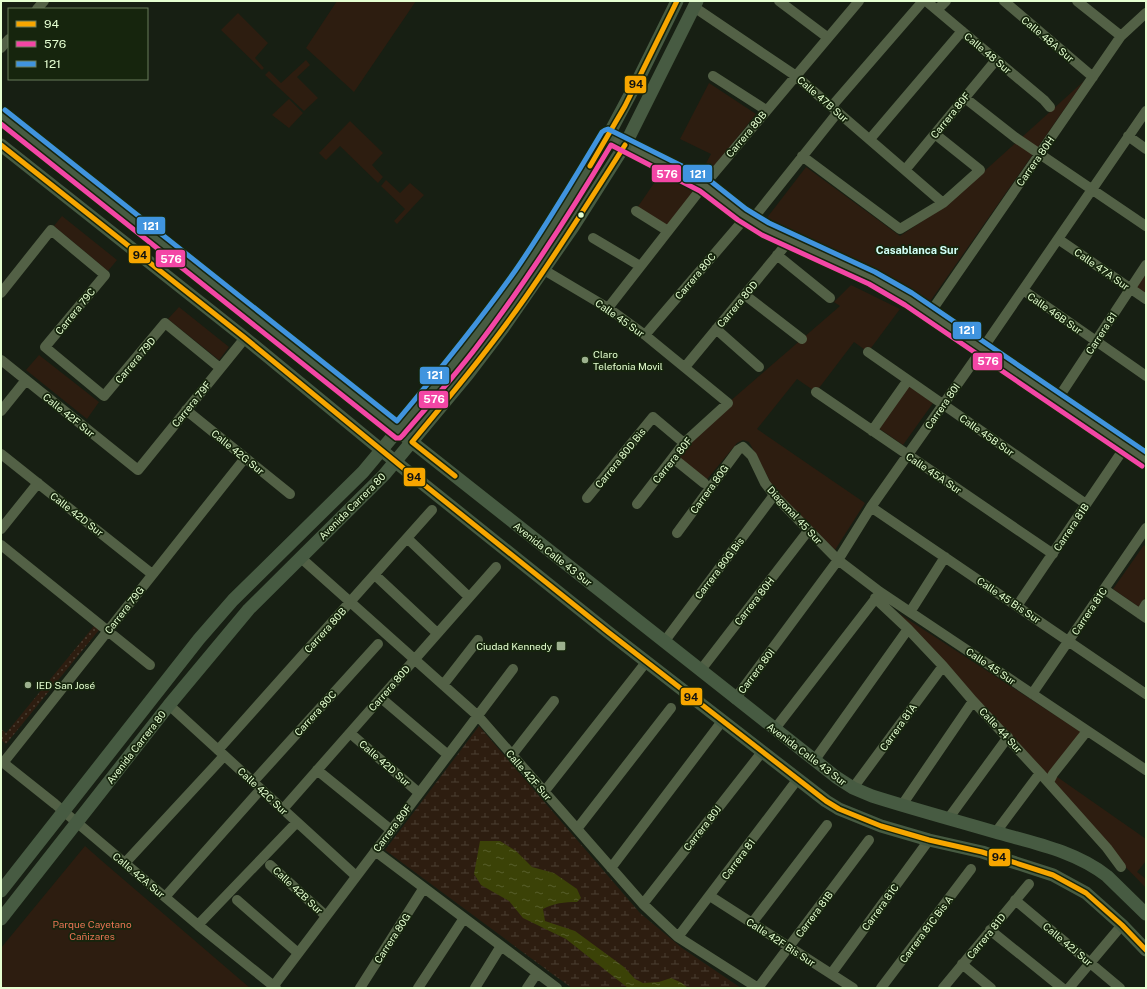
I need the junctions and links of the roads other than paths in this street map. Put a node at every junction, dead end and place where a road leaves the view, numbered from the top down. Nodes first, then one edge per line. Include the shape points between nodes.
1 (677, 1) edge
2 (779, 1) edge
3 (859, 1) edge
4 (924, 1) edge
5 (946, 1) edge
6 (1004, 1) edge
7 (1077, 1) edge
8 (696, 4) edge
9 (937, 10) junction
10 (1146, 13) edge
11 (962, 31) junction
12 (1121, 36) junction
13 (827, 37) junction
14 (8, 40) edge
15 (1, 48) edge
16 (996, 60) junction
17 (713, 76) dead end
18 (796, 76) junction
19 (1093, 77) junction
20 (964, 98) junction
21 (1050, 107) dead end
22 (835, 109) junction
23 (766, 110) junction
24 (1146, 111) edge
25 (1, 115) edge
26 (935, 134) junction
27 (608, 136) junction
28 (1128, 136) junction
29 (870, 139) junction
30 (1, 145) edge
31 (625, 145) junction
32 (1146, 149) edge
33 (1040, 154) junction
34 (802, 156) junction
35 (905, 170) junction
36 (704, 185) junction
37 (1092, 190) junction
38 (943, 203) junction
39 (636, 211) dead end
40 (748, 219) junction
41 (1146, 226) edge
42 (668, 231) junction
43 (593, 238) dead end
44 (1058, 238) junction
45 (789, 241) junction
46 (777, 255) junction
47 (1146, 265) edge
48 (640, 266) junction
49 (544, 270) junction
50 (1130, 289) junction
51 (1023, 290) junction
52 (1, 292) edge
53 (745, 295) junction
54 (830, 298) dead end
55 (1146, 299) edge
56 (608, 308) junction
57 (930, 313) junction
58 (716, 329) junction
59 (646, 335) junction
60 (245, 338) junction
61 (802, 339) dead end
62 (1096, 342) junction
63 (983, 348) junction
64 (868, 352) dead end
65 (1, 360) edge
66 (685, 367) junction
67 (220, 368) junction
68 (759, 368) dead end
69 (1146, 376) edge
70 (26, 380) junction
71 (908, 380) junction
72 (816, 392) dead end
73 (104, 396) joint
74 (1057, 400) junction
75 (728, 403) joint
76 (943, 405) junction
77 (186, 410) junction
78 (1, 411) edge
79 (398, 430) junction
80 (872, 431) junction
81 (412, 442) junction
82 (684, 443) junction
83 (743, 447) joint
84 (1125, 447) junction
85 (382, 450) junction
86 (1, 454) edge
87 (908, 455) junction
88 (245, 458) junction
89 (673, 458) junction
90 (1146, 460) edge
91 (396, 462) junction
92 (138, 470) joint
93 (704, 483) dead end
94 (38, 484) junction
95 (290, 494) dead end
96 (774, 495) junction
97 (587, 498) dead end
98 (638, 504) dead end
99 (1086, 504) junction
100 (871, 507) junction
101 (432, 510) dead end
102 (1146, 528) edge
103 (1, 530) edge
104 (808, 531) junction
105 (677, 533) dead end
106 (407, 538) junction
107 (1143, 540) edge
108 (1, 545) edge
109 (1053, 554) junction
110 (301, 558) junction
111 (945, 558) junction
112 (838, 560) junction
113 (496, 567) dead end
114 (152, 574) junction
115 (375, 575) junction
116 (1104, 589) junction
117 (878, 595) junction
118 (469, 597) junction
119 (350, 602) junction
120 (1146, 604) edge
121 (1017, 606) junction
122 (910, 612) junction
123 (1143, 616) edge
124 (908, 629) junction
125 (107, 631) junction
126 (437, 633) junction
127 (478, 640) dead end
128 (1068, 641) junction
129 (664, 642) junction
130 (378, 644) dead end
131 (414, 659) junction
132 (647, 661) junction
133 (150, 665) dead end
134 (943, 666) junction
135 (514, 669) dead end
136 (700, 671) junction
137 (443, 685) junction
138 (1032, 694) junction
139 (1146, 694) edge
140 (381, 698) junction
141 (735, 699) junction
142 (554, 701) dead end
143 (974, 702) junction
144 (169, 705) junction
145 (671, 708) dead end
146 (478, 716) junction
147 (723, 720) junction
148 (774, 730) junction
149 (1087, 731) junction
150 (350, 733) junction
151 (1008, 737) junction
152 (762, 752) junction
153 (221, 753) junction
154 (448, 755) junction
155 (512, 755) junction
156 (814, 761) junction
157 (2, 762) edge
158 (317, 770) junction
159 (1146, 770) edge
160 (1040, 773) junction
161 (797, 780) junction
162 (252, 782) junction
163 (1049, 782) junction
164 (853, 788) junction
165 (261, 789) junction
166 (544, 792) junction
167 (419, 793) junction
168 (902, 805) junction
169 (283, 809) junction
170 (63, 811) junction
171 (948, 819) junction
172 (297, 822) junction
173 (77, 823) junction
174 (827, 825) dead end
175 (577, 829) junction
176 (391, 830) junction
177 (996, 832) junction
178 (869, 840) dead end
179 (929, 840) junction
180 (375, 852) junction
181 (125, 863) junction
182 (270, 864) dead end
183 (1121, 867) dead end
184 (611, 868) junction
185 (971, 869) dead end
186 (356, 876) junction
187 (3, 884) edge
188 (1029, 884) dead end
189 (423, 889) junction
190 (710, 896) junction
191 (164, 897) junction
192 (237, 900) dead end
193 (1015, 900) junction
194 (643, 904) junction
195 (1146, 914) edge
196 (326, 916) junction
197 (464, 918) junction
198 (1, 919) edge
199 (752, 923) junction
200 (198, 925) junction
201 (1122, 925) junction
202 (990, 930) junction
203 (678, 937) junction
204 (502, 946) junction
205 (789, 947) junction
206 (1146, 950) edge
207 (298, 953) junction
208 (1091, 962) junction
209 (962, 964) junction
210 (537, 972) junction
211 (831, 974) junction
212 (273, 987) edge
213 (360, 988) edge
214 (418, 988) edge
215 (475, 988) edge
216 (527, 988) edge
217 (557, 988) edge
218 (758, 988) edge
219 (853, 988) edge
220 (881, 988) edge
221 (943, 988) edge
222 (991, 988) edge
223 (1062, 988) edge
224 (1069, 988) edge
225 (1120, 988) edge

1 - 27 main road, Avenida Carrera 80
2 - 13 street
3 - 13 street, Carrera 80B
4 - 9 street, Calle 48 Sur
4 - 22 street, Carrera 80C
5 - 9 street
6 - 19 street, Calle 48A Sur
7 - 12 street
8 - 18 street, Calle 47B Sur
8 - 31 main road, Avenida Carrera 80
9 - 11 street, Calle 48 Sur
10 - 12 street, Carrera 80H
11 - 16 street, Calle 48 Sur
11 - 29 street
12 - 19 street, Carrera 80H
13 - 18 street, Carrera 80B
14 - 15 street
16 - 20 street, Carrera 80F
16 - 21 street, Calle 48 Sur
17 - 23 street
18 - 22 street, Calle 47B Sur
18 - 23 street, Carrera 80B
19 - 33 street, Carrera 80H
20 - 26 street, Carrera 80F
20 - 33 street
22 - 29 street, Calle 47B Sur
22 - 34 street, Carrera 80C
23 - 36 street, Carrera 80B
24 - 28 street, Carrera 80I
25 - 79 main road, Avenida Calle 43 Sur
26 - 35 street, Carrera 80F
26 - 38 street via 980,170
27 - 31 street
27 - 79 main road, Avenida Carrera 80 via 517,280 469,345
28 - 32 street
28 - 37 street, Carrera 80I
29 - 35 street, Calle 47B Sur
30 - 60 main road
31 - 36 street
31 - 49 main road, Avenida Carrera 80
33 - 37 street
33 - 57 street, Carrera 80H
34 - 38 street via 900,229
34 - 40 street, Carrera 80C
35 - 38 street, Calle 47B Sur
36 - 40 street
36 - 42 street, Carrera 80B
37 - 41 street
37 - 44 street, Carrera 80I
39 - 42 street
40 - 45 street
40 - 59 street, Carrera 80C
42 - 48 street, Carrera 80B
43 - 48 street
44 - 50 street, Calle 47A Sur
44 - 51 street, Carrera 80I
45 - 46 street, Carrera 80D
45 - 57 street via 872,278
46 - 53 street, Carrera 80D
46 - 54 street
47 - 50 street, Carrera 81
48 - 56 street, Carrera 80B
49 - 56 street, Calle 45 Sur
49 - 81 main road, Avenida Carrera 80 via 468,374
50 - 55 street, Calle 47A Sur
50 - 62 street, Carrera 81
51 - 62 street, Calle 46B Sur
51 - 63 street, Carrera 80I
52 - 73 street, Carrera 79C via 51,230 104,274 45,347
53 - 58 street, Carrera 80D
53 - 61 street
56 - 59 street, Calle 45 Sur
57 - 63 street
58 - 66 street, Carrera 80D
58 - 68 street
59 - 66 street, Calle 45 Sur
60 - 67 street, Carrera 79F
60 - 85 main road
62 - 69 street, Calle 46B Sur
62 - 74 street, Carrera 81
63 - 74 street
63 - 76 street, Carrera 80I
64 - 71 street, Calle 45B Sur
65 - 70 street, Calle 42F Sur
66 - 75 street, Calle 45 Sur
67 - 73 street, Carrera 79D via 165,323
67 - 77 street, Carrera 79F
70 - 78 street
70 - 92 street, Calle 42F Sur
71 - 76 street, Calle 45B Sur
71 - 80 street
72 - 80 street, Calle 45A Sur
74 - 84 street
75 - 82 street, Carrera 80F
76 - 87 street, Carrera 80I
76 - 99 street, Calle 45B Sur
77 - 88 street, Calle 42G Sur
77 - 92 street, Carrera 79F
79 - 81 main road, Avenida Calle 43 Sur
79 - 85 main road, Avenida Carrera 80
80 - 87 street, Calle 45A Sur
81 - 91 main road, Avenida Carrera 80
81 - 129 main road, Avenida Calle 43 Sur
82 - 89 street, Carrera 80F
82 - 97 street, Carrera 80D Bis via 652,417
83 - 96 street, Diagonal 45 Sur via 752,456
83 - 105 street, Carrera 80G via 738,450
84 - 90 street
84 - 99 street, Carrera 81B
85 - 91 main road
85 - 170 main road, Avenida Carrera 80 via 350,486 233,600
86 - 94 street, Calle 42D Sur
87 - 100 street, Carrera 80I
87 - 109 street, Calle 45A Sur
88 - 95 street, Calle 42G Sur
88 - 114 street, Carrera 79G
89 - 93 street
89 - 98 street, Carrera 80F
91 - 110 main road, Avenida Carrera 80
91 - 132 main road
94 - 103 street
94 - 114 street, Calle 42D Sur
96 - 104 street, Diagonal 45 Sur
96 - 129 street, Carrera 80G Bis
99 - 109 street, Carrera 81B
100 - 111 street, Calle 45 Bis Sur
100 - 112 street, Carrera 80I
101 - 106 street, Carrera 80B
102 - 107 street, Carrera 81C
104 - 112 street, Diagonal 45 Sur
104 - 136 street, Carrera 80H
106 - 115 street, Carrera 80B
106 - 118 street
107 - 116 street, Carrera 81C
108 - 125 street
109 - 121 street, Carrera 81B
110 - 119 street, Calle 42F Sur
110 - 144 main road, Avenida Carrera 80 via 237,623
111 - 121 street, Calle 45 Bis Sur
111 - 122 street
112 - 117 street, Calle 45 Sur
112 - 141 street, Carrera 80I
113 - 118 street, Carrera 80D
114 - 125 street, Carrera 79G
115 - 119 street, Carrera 80B
115 - 126 street
116 - 123 street
116 - 128 street, Carrera 81C
117 - 122 street, Calle 45 Sur
117 - 124 street, Calle 44 Sur
117 - 148 street
118 - 126 street, Carrera 80D
119 - 131 street, Calle 42F Sur
119 - 153 street, Carrera 80B
120 - 123 street
121 - 128 street, Calle 45 Bis Sur
122 - 138 street, Calle 45 Sur
124 - 134 street, Calle 44 Sur
124 - 156 street
125 - 133 street
125 - 157 street, Carrera 79G
126 - 131 street, Carrera 80D
127 - 137 street
128 - 138 street, Carrera 81C
128 - 139 street, Calle 45 Bis Sur
129 - 136 main road, Avenida Calle 43 Sur
130 - 162 street, Carrera 80C
131 - 137 street, Calle 42F Sur
131 - 140 street, Carrera 80D
132 - 147 main road
132 - 166 street
134 - 143 street, Calle 44 Sur
134 - 164 street, Carrera 81A
135 - 146 street, Carrera 80F
136 - 141 main road, Avenida Calle 43 Sur
137 - 146 street, Calle 42F Sur
138 - 149 street, Calle 45 Sur
140 - 150 street, Carrera 80D
140 - 154 street
141 - 148 main road, Avenida Calle 43 Sur
142 - 155 street
143 - 151 street, Calle 44 Sur
143 - 168 street
144 - 153 street, Calle 42C Sur
144 - 173 main road, Avenida Carrera 80
145 - 175 street
146 - 154 street, Carrera 80F
146 - 155 street, Calle 42F Sur
147 - 152 main road
147 - 184 street
148 - 156 main road, Avenida Calle 43 Sur
149 - 159 street, Calle 45 Sur
149 - 163 street
150 - 158 street, Carrera 80D
150 - 167 street, Calle 42D Sur
151 - 160 street, Calle 44 Sur
151 - 171 street
152 - 161 main road
152 - 194 street, Carrera 80J
153 - 162 street, Calle 42C Sur
153 - 181 street, Carrera 80B
154 - 167 street, Carrera 80F
155 - 166 street, Calle 42F Sur
156 - 164 main road, Avenida Calle 43 Sur
157 - 170 street, Calle 42A Sur
158 - 169 street, Carrera 80D
158 - 176 street
160 - 163 street, Calle 44 Sur
160 - 177 street
161 - 179 main road via 839,809 881,826
161 - 190 street, Carrera 81
162 - 165 street, Calle 42C Sur
163 - 183 street, Calle 44 Sur
164 - 168 main road, Avenida Calle 43 Sur
165 - 169 street, Calle 42C Sur
165 - 191 street
166 - 175 street, Calle 42F Sur
167 - 176 street, Carrera 80F
168 - 171 main road, Avenida Calle 43 Sur
169 - 172 street, Calle 42C Sur
170 - 173 street, Calle 42A Sur
170 - 187 main road, Avenida Carrera 80
171 - 177 main road, Avenida Calle 43 Sur
172 - 186 street, Calle 42C Sur
172 - 200 street
173 - 181 street, Calle 42A Sur
173 - 198 main road, Avenida Carrera 80
174 - 199 street
175 - 184 street, Calle 42F Sur
176 - 180 street, Carrera 80F
177 - 195 main road, Avenida Calle 43 Sur via 1059,850 1086,863 1107,876
178 - 205 street, Carrera 81B
179 - 201 main road via 982,852 1053,875 1086,893
179 - 211 street, Carrera 81C
180 - 186 street, Carrera 80F
180 - 189 street
181 - 191 street, Calle 42A Sur
182 - 196 street, Calle 42B Sur
184 - 194 street, Calle 42F Sur
185 - 220 street, Carrera 81C Bis A
186 - 196 street, Carrera 80F
188 - 193 street, Carrera 81D
189 - 197 street
189 - 213 street, Carrera 80G
190 - 199 street, Calle 42F Bis Sur
190 - 203 street, Carrera 81
191 - 200 street, Calle 42A Sur
192 - 207 street
193 - 202 street, Carrera 81D
193 - 208 street, Calle 42J Sur
194 - 203 street, Calle 42F Sur
196 - 207 street, Carrera 80F
197 - 204 street
197 - 214 street
199 - 205 street, Calle 42F Bis Sur
200 - 212 street, Calle 42A Sur
201 - 206 main road
201 - 208 street
202 - 209 street, Carrera 81D
202 - 223 street
203 - 218 street, Calle 42F Sur
204 - 210 street
204 - 215 street
205 - 211 street, Calle 42F Bis Sur
205 - 218 street, Carrera 81B
207 - 212 street, Carrera 80F
208 - 224 street
208 - 225 street, Calle 42J Sur
209 - 221 street, Carrera 81D
209 - 222 street
210 - 216 street
210 - 217 street
211 - 219 street, Calle 42F Bis Sur

